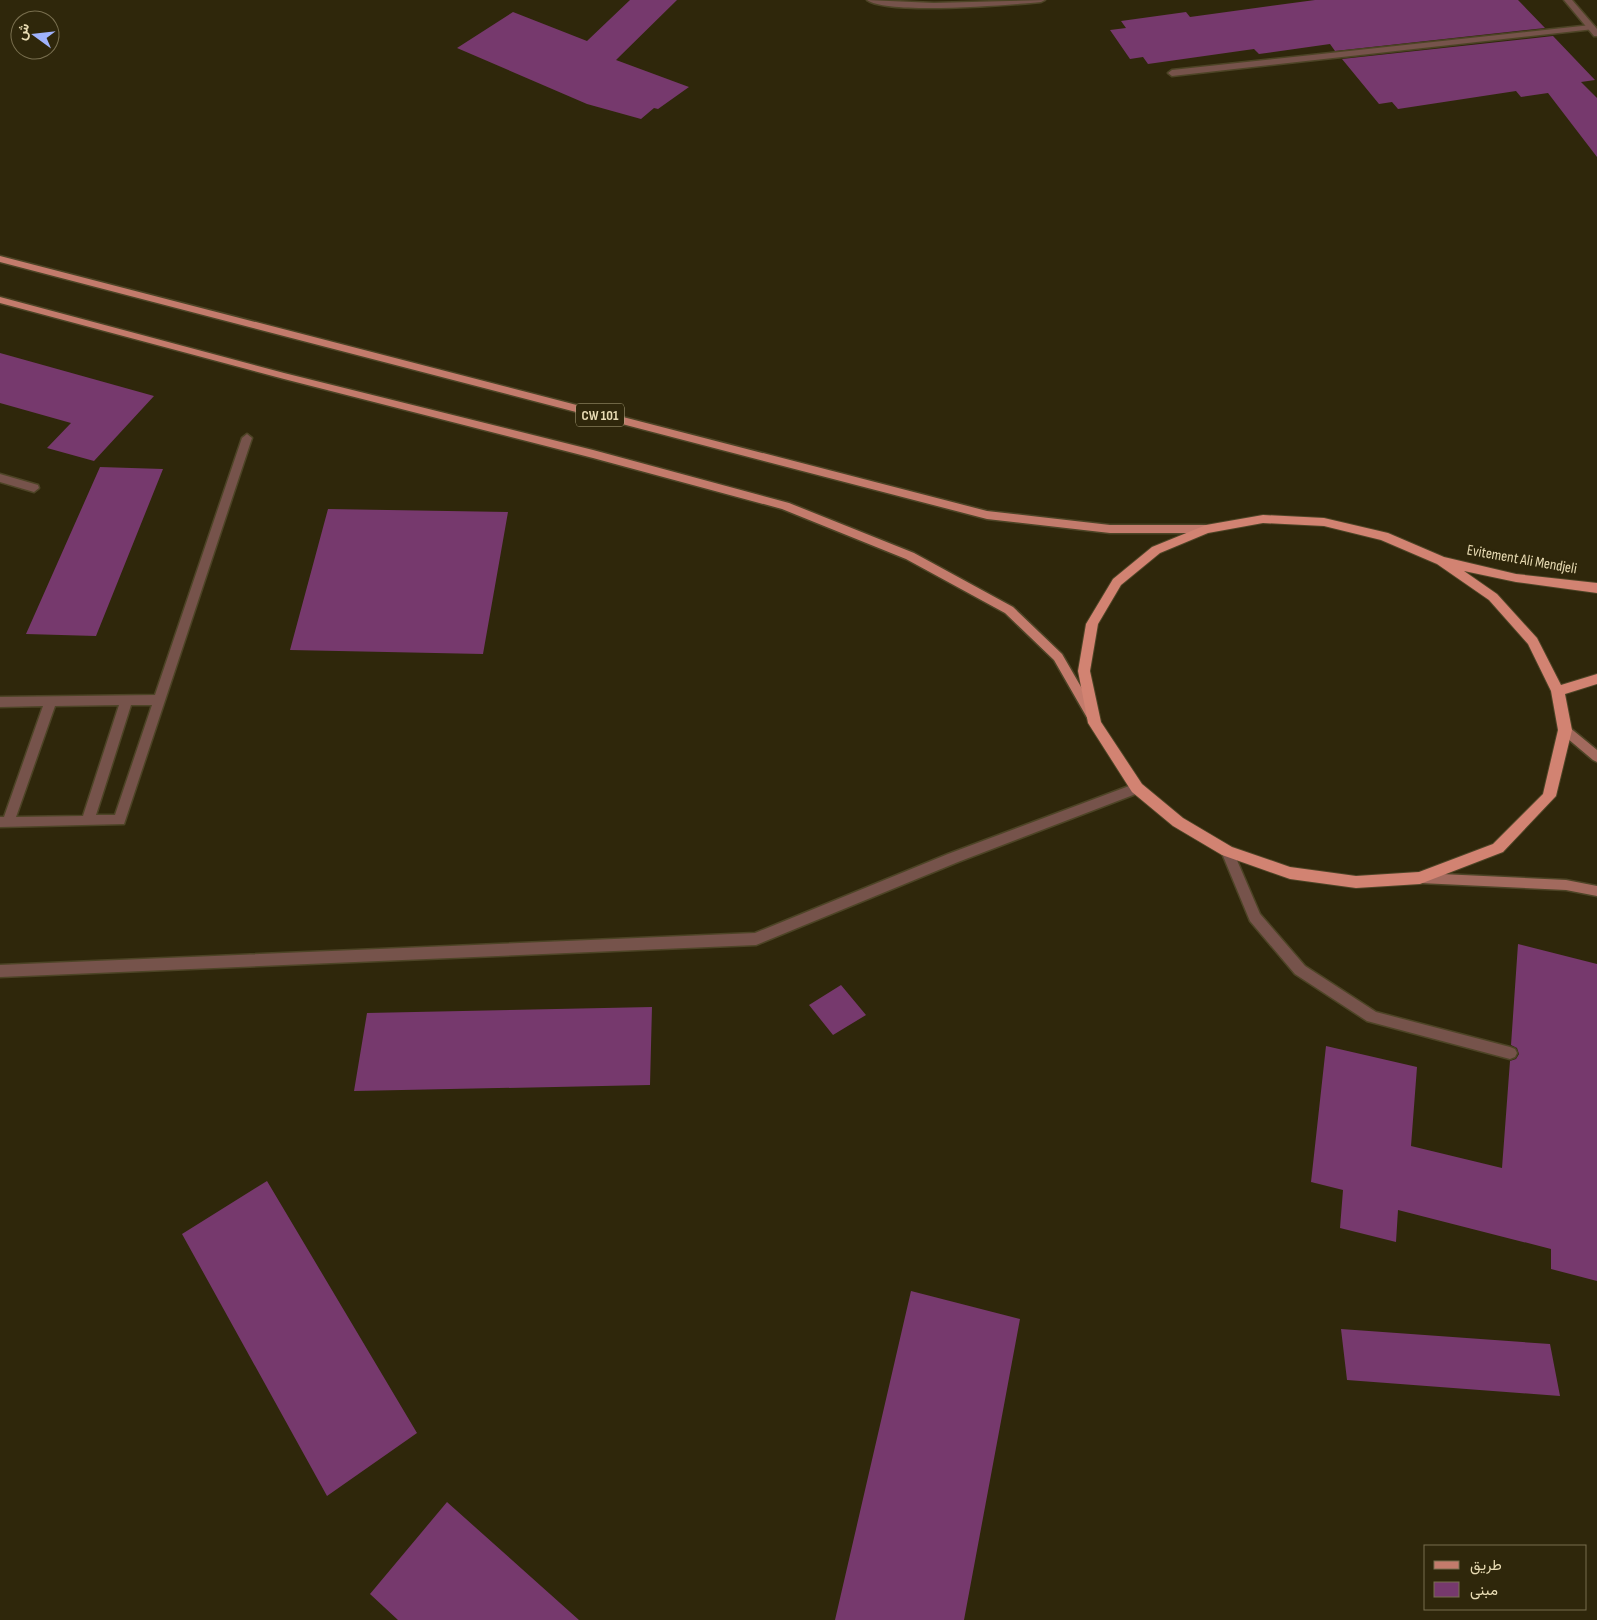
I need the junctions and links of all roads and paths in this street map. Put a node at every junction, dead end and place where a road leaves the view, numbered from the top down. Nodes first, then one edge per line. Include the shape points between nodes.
1 (871, 0) edge
2 (1041, 0) edge
3 (1568, 0) edge
4 (1591, 27) junction
5 (1597, 34) edge
6 (1172, 73) dead end
7 (0, 259) edge
8 (0, 300) edge
9 (247, 438) dead end
10 (0, 478) edge
11 (34, 488) dead end
12 (1206, 529) junction
13 (1441, 561) junction
14 (1597, 588) edge
15 (1597, 679) edge
16 (1558, 691) junction
17 (127, 700) junction
18 (160, 700) junction
19 (50, 701) junction
20 (0, 702) edge
21 (1095, 723) junction
22 (1565, 730) junction
23 (1597, 757) edge
24 (1137, 788) junction
25 (88, 820) junction
26 (4, 822) edge
27 (1228, 851) junction
28 (1420, 878) junction
29 (1597, 891) edge
30 (0, 971) edge
31 (1510, 1053) dead end

1 - 2 street via 900,5
3 - 4 street
4 - 5 street
4 - 6 street
7 - 12 main road, CW 101 via 987,515 1110,529
8 - 21 main road via 785,506 910,556 1009,610 1058,657
9 - 18 street
10 - 11 street
12 - 13 highway via 1263,519 1324,522 1384,536
12 - 21 highway via 1156,550 1116,582 1092,624 1084,672
13 - 14 highway, Evitement Ali Mendjeli via 1516,578
13 - 16 highway via 1493,597 1533,641
15 - 16 highway
16 - 22 highway
17 - 18 street
17 - 19 street
17 - 25 street
18 - 25 street via 120,820
19 - 20 street
19 - 26 street
21 - 24 highway
22 - 23 main road
22 - 28 highway via 1549,796 1498,848
24 - 27 highway via 1178,822
24 - 30 street via 953,858 756,939
25 - 26 street
27 - 28 highway via 1290,873 1337,880
27 - 31 street via 1255,917 1300,970 1372,1016
28 - 29 main road via 1566,885

